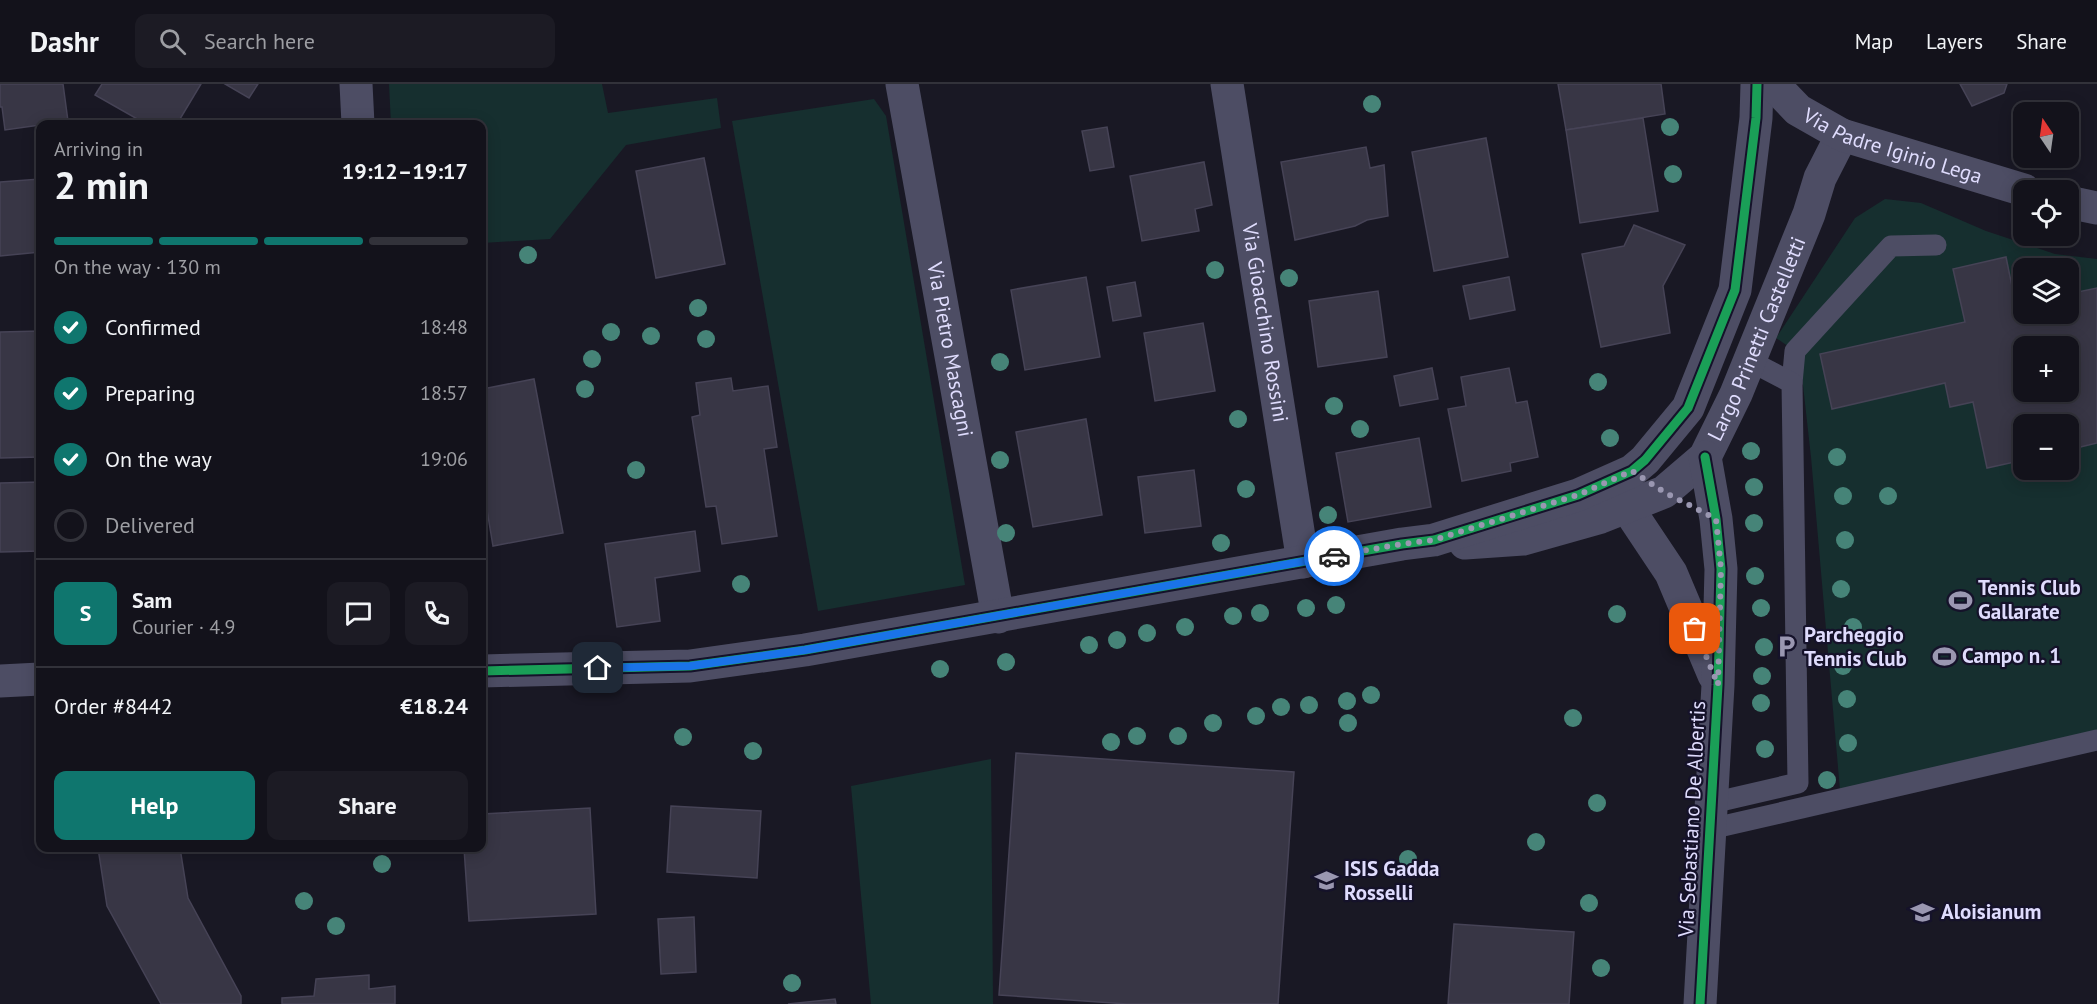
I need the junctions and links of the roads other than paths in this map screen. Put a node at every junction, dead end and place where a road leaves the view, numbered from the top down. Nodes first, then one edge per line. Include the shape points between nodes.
1 (356, 84) edge
2 (902, 84) edge
3 (1227, 84) edge
4 (1757, 84) edge
5 (1773, 84) edge
6 (358, 120) edge
7 (1842, 135) junction
8 (2013, 187) edge
9 (2079, 204) edge
10 (2097, 208) edge
11 (1936, 245) dead end
12 (1749, 361) junction
13 (1792, 383) junction
14 (1706, 458) junction
15 (1624, 486) junction
16 (1664, 492) junction
17 (1716, 519) junction
18 (1303, 562) junction
19 (998, 617) junction
20 (486, 671) edge
21 (36, 679) edge
22 (0, 681) edge
23 (1718, 685) junction
24 (2097, 740) edge
25 (1711, 816) junction
26 (1700, 1004) edge

1 - 6 street
2 - 19 street, Via Pietro Mascagni
3 - 18 street, Via Gioacchino Rossini
4 - 15 street, Largo Prinetti Castelletti via 1736,290 1688,408
5 - 7 street, Via Padre Iginio Lega via 1798,110
7 - 8 street, Via Padre Iginio Lega
7 - 12 street, Largo Prinetti Castelletti via 1820,178
9 - 10 street
11 - 13 lane via 1891,246 1795,351
12 - 13 lane
12 - 14 street, Largo Prinetti Castelletti
13 - 25 lane via 1798,783
14 - 16 street, Largo Prinetti Castelletti
14 - 17 street, Via Sebastiano De Albertis
15 - 16 street
15 - 18 street, Largo Prinetti Castelletti via 1601,517 1523,539 1472,544 1434,540
15 - 23 street, Via Sebastiano De Albertis via 1671,573
16 - 17 street
17 - 23 street, Via Sebastiano De Albertis via 1721,569
18 - 19 street, Largo Prinetti Castelletti
19 - 20 street, Largo Prinetti Castelletti via 690,666
21 - 22 street
23 - 25 street, Via Sebastiano De Albertis
24 - 25 lane
25 - 26 street, Via Sebastiano De Albertis

